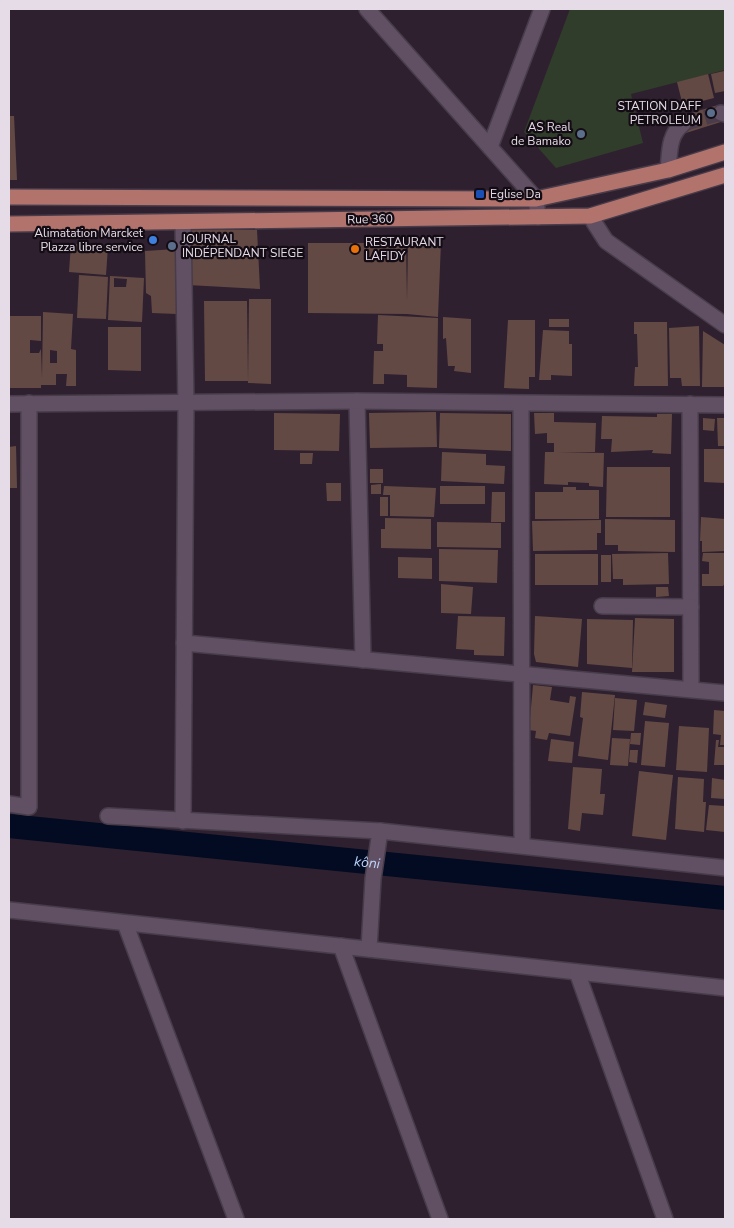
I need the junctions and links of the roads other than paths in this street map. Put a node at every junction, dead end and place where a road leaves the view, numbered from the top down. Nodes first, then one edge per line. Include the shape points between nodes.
1 (367, 9) edge
2 (542, 9) edge
3 (683, 124) tunnel mouth
4 (490, 148) junction
5 (725, 152) edge
6 (668, 170) junction
7 (725, 175) edge
8 (9, 196) edge
9 (536, 199) junction
10 (590, 216) junction
11 (538, 217) junction
12 (183, 222) junction
13 (9, 224) edge
14 (725, 325) edge
15 (357, 401) junction
16 (29, 403) junction
17 (9, 404) edge
18 (186, 404) junction
19 (521, 404) junction
20 (690, 404) junction
21 (725, 404) edge
22 (602, 606) dead end
23 (691, 607) junction
24 (184, 643) junction
25 (363, 660) junction
26 (523, 674) junction
27 (691, 688) junction
28 (725, 693) edge
29 (9, 804) edge
30 (108, 816) dead end
31 (182, 821) junction
32 (379, 837) junction
33 (522, 845) junction
34 (725, 868) edge
35 (9, 910) edge
36 (125, 923) junction
37 (340, 946) junction
38 (369, 949) junction
39 (577, 972) junction
40 (725, 988) edge
41 (236, 1219) edge
42 (440, 1219) edge
43 (665, 1219) edge

1 - 4 street
2 - 4 street
3 - 6 street via 672,137
4 - 9 street
5 - 6 main road, Rue 360
6 - 9 main road, Rue 360
7 - 10 main road, Rue 360
8 - 9 main road, Rue 360
9 - 11 street
10 - 11 main road, Rue 360
10 - 14 street via 606,242
11 - 12 main road, Rue 360
12 - 13 main road, Rue 360
12 - 18 street
15 - 18 street
15 - 19 street
15 - 25 street
16 - 17 street
16 - 18 street
16 - 29 street via 29,808
18 - 24 street
19 - 20 street
19 - 26 street
20 - 21 street
20 - 23 street
22 - 23 street
23 - 27 street
24 - 25 street
24 - 31 street
25 - 26 street
26 - 27 street
26 - 33 street
27 - 28 street
30 - 31 street
31 - 32 street
32 - 33 street
32 - 38 street
33 - 34 street
35 - 36 street
36 - 37 street
36 - 41 street
37 - 38 street
37 - 42 street
38 - 39 street
39 - 40 street
39 - 43 street

